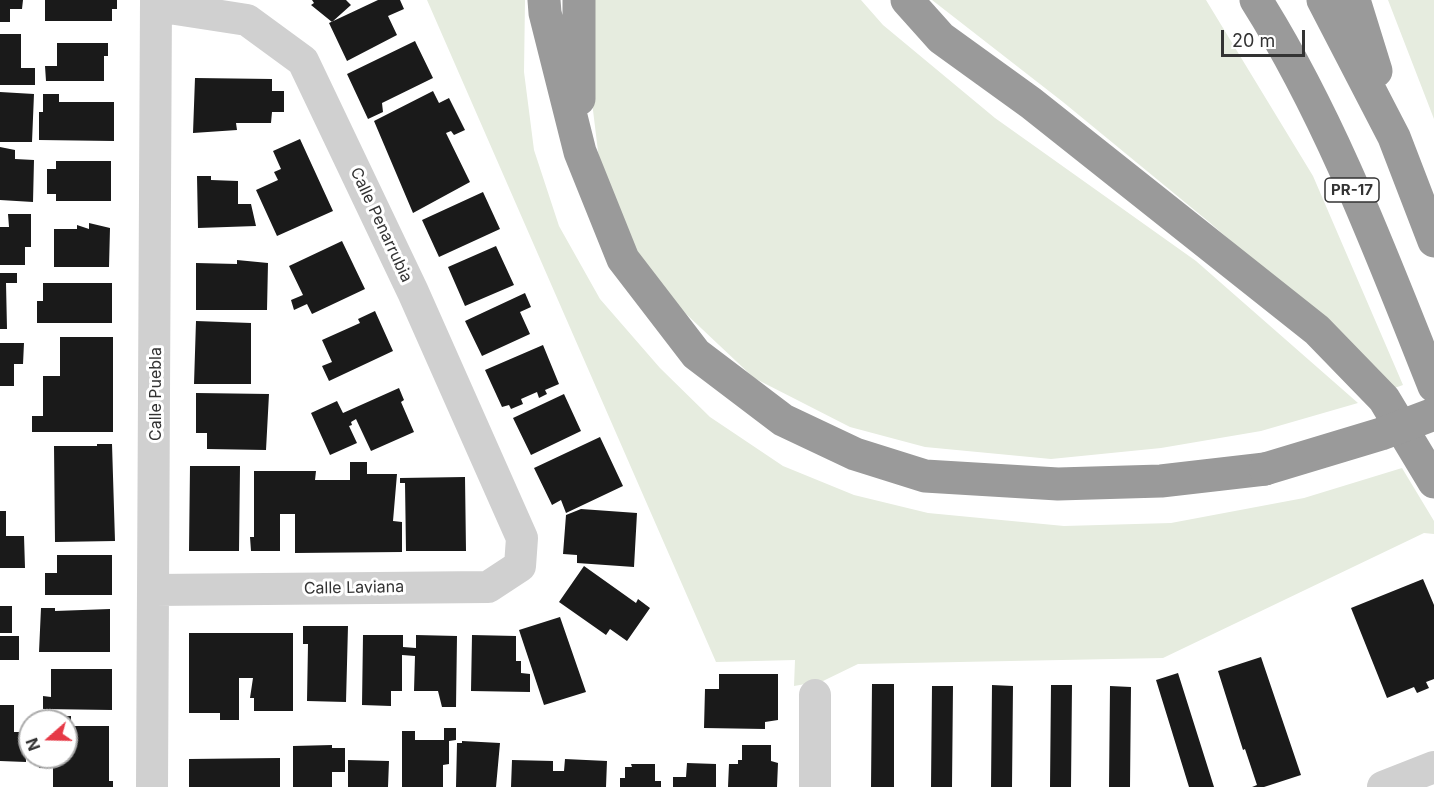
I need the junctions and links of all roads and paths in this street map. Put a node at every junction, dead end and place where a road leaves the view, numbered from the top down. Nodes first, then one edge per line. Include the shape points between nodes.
1 (544, 0) edge
2 (579, 0) edge
3 (907, 0) edge
4 (1256, 0) edge
5 (1323, 0) edge
6 (1354, 0) edge
7 (156, 3) edge
8 (1394, 137) junction
9 (580, 152) junction
10 (1434, 241) edge
11 (1434, 386) edge
12 (1434, 414) edge
13 (1434, 482) edge
14 (522, 537) joint
15 (154, 590) junction
16 (815, 695) dead end
17 (1434, 767) edge
18 (152, 787) edge
19 (815, 787) edge
20 (1383, 787) edge

1 - 9 highway
2 - 9 highway
3 - 13 highway via 941,38 1031,103 1317,330 1384,399
4 - 11 highway, PR-17 via 1326,131
5 - 8 highway
6 - 8 highway
7 - 14 street, Calle Penarrubia via 247,20 303,61 413,292
7 - 15 street, Calle Puebla
8 - 10 highway
9 - 12 highway, bridge via 623,259 696,354 783,420 855,454 925,476 1058,484 1161,481 1265,469
14 - 15 street, Calle Laviana via 520,566 488,587
15 - 18 street, Calle Puebla
16 - 19 street
17 - 20 street

